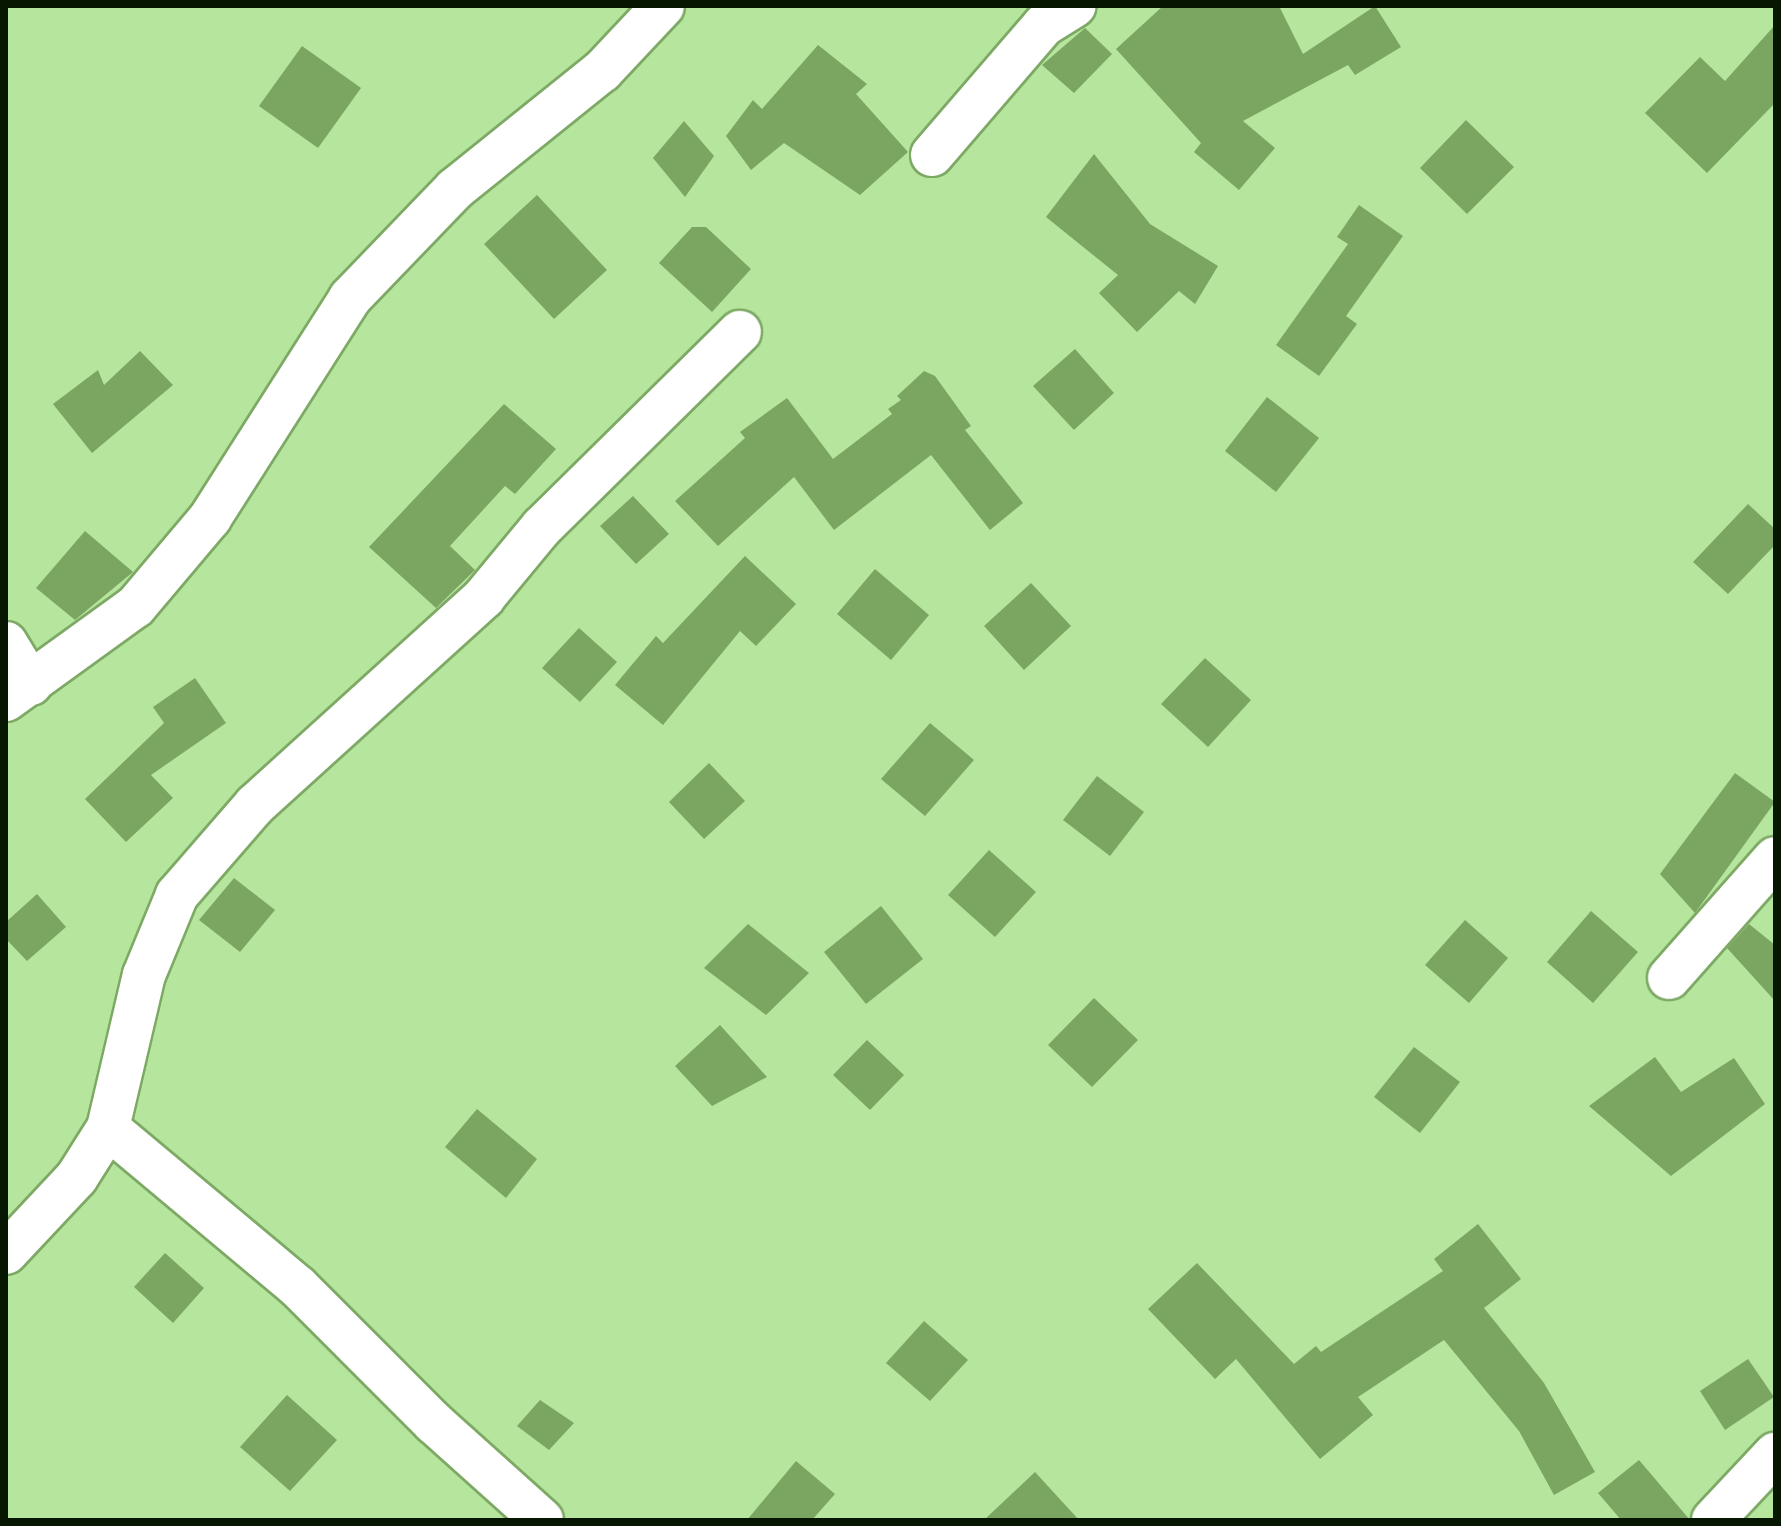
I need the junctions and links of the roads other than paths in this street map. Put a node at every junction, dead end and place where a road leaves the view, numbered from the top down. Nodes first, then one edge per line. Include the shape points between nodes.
1 (663, 6) edge
2 (1075, 6) edge
3 (932, 155) dead end
4 (740, 332) dead end
5 (6, 643) edge
6 (19, 692) edge
7 (1775, 858) edge
8 (1669, 978) dead end
9 (108, 1128) junction
10 (6, 1253) edge
11 (1775, 1454) edge
12 (542, 1520) edge
13 (1713, 1520) edge

1 - 6 street via 602,71 455,189 350,298 210,518 136,606
2 - 3 street via 1044,25
4 - 9 street via 542,527 484,597 255,805 177,895 144,975
5 - 6 street
7 - 8 street
9 - 10 street via 77,1177
9 - 12 street via 298,1287 434,1423
11 - 13 street

